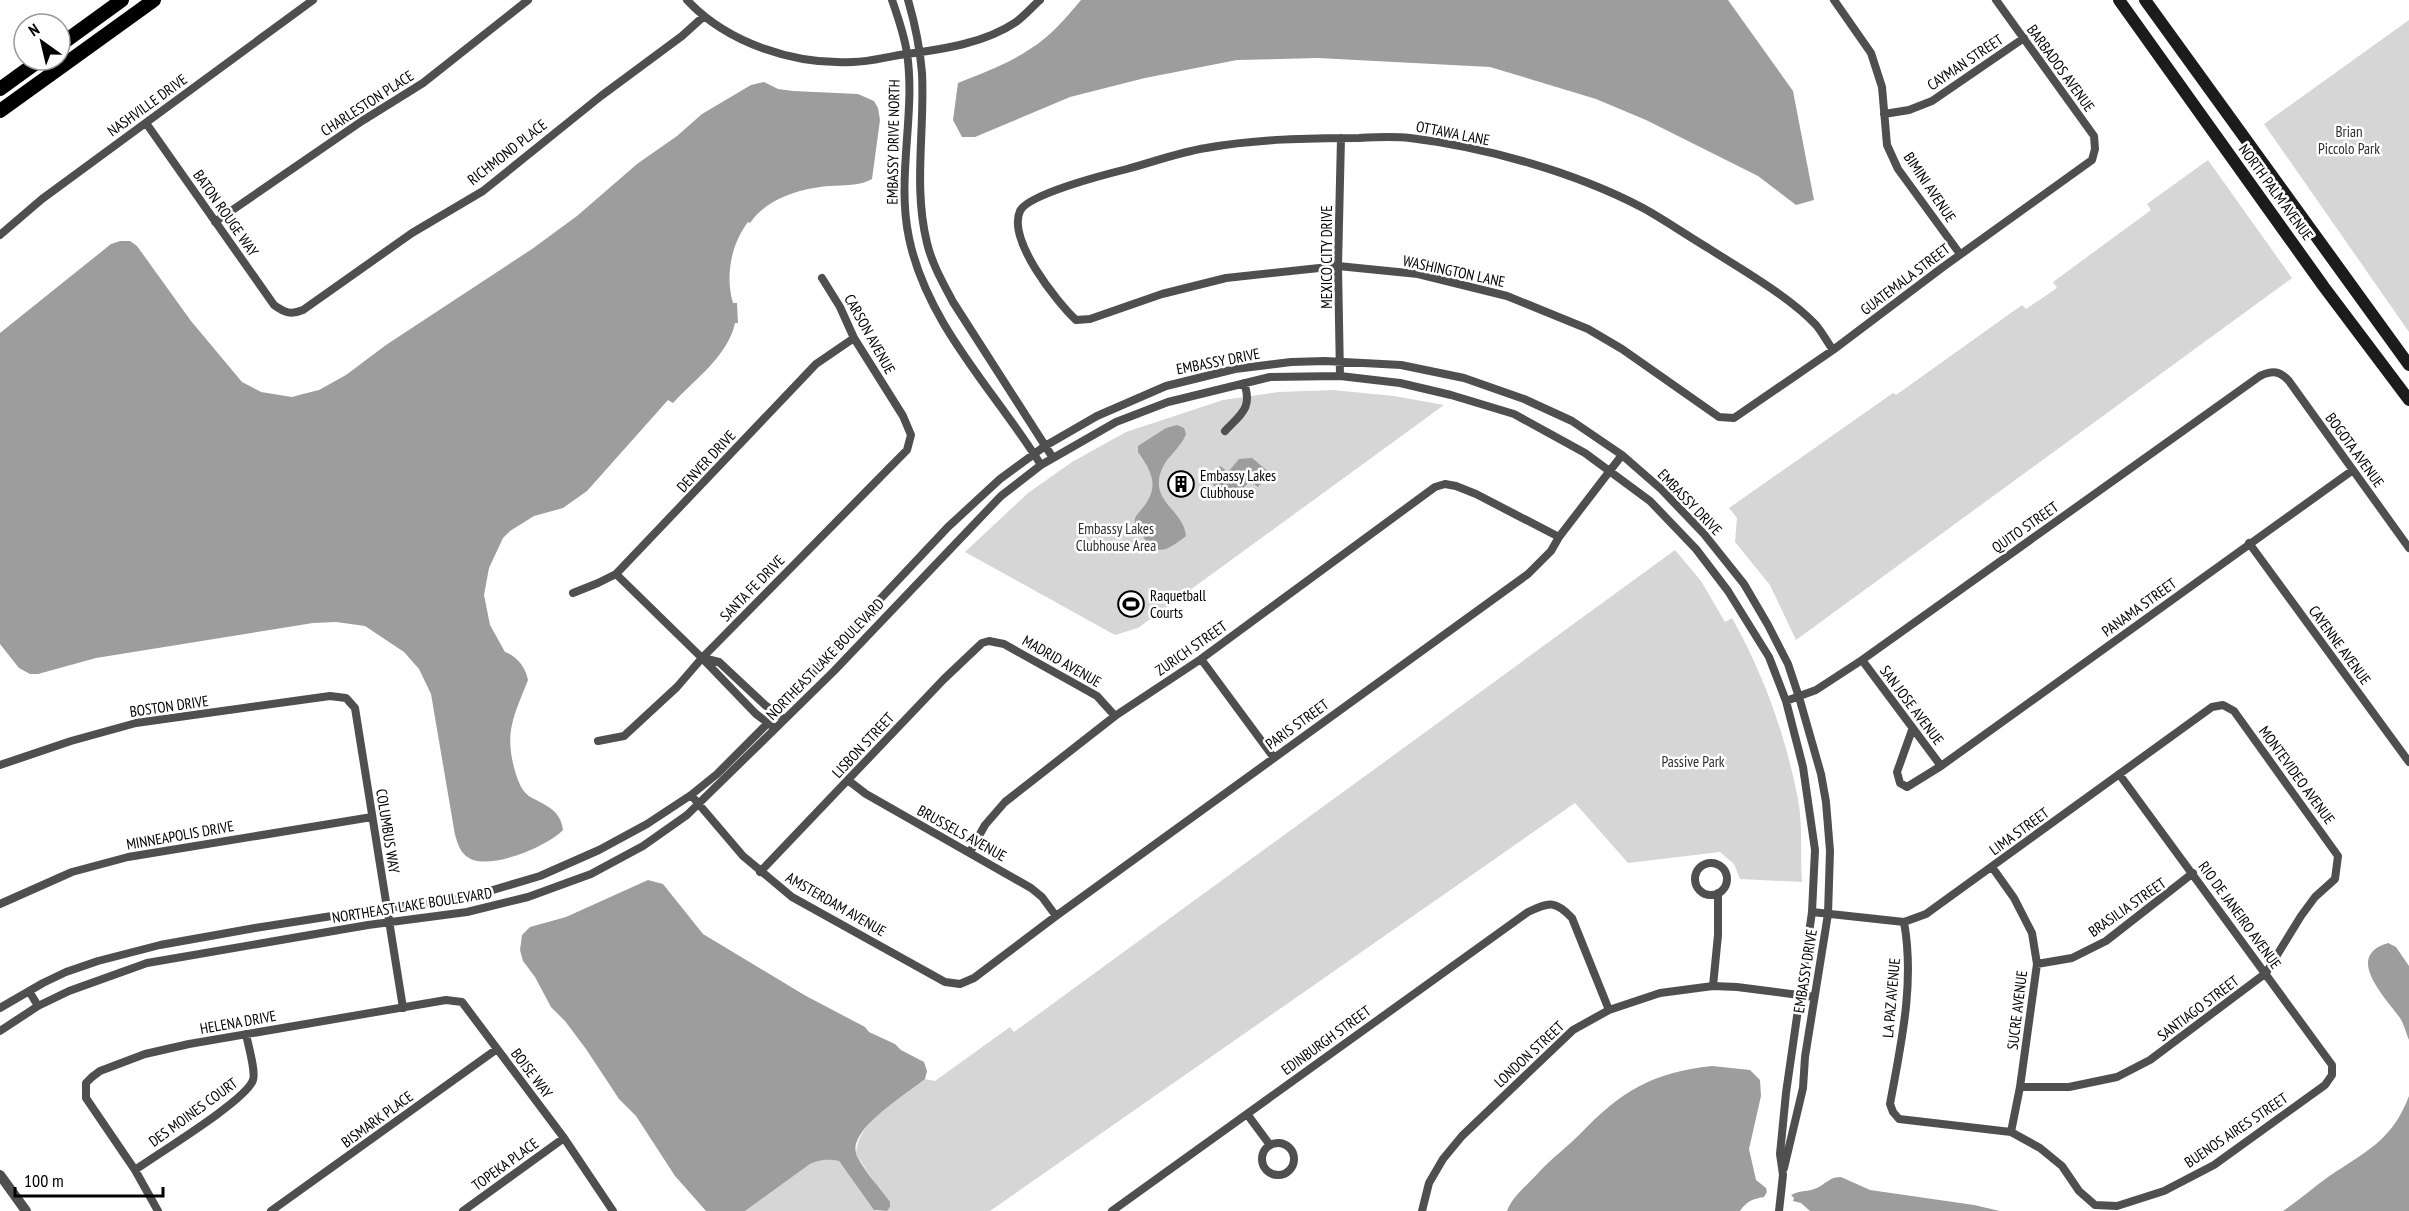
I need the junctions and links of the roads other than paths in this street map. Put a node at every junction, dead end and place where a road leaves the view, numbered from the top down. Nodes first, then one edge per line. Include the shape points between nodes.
1 (122, 0) edge
2 (154, 0) edge
3 (313, 0) edge
4 (528, 0) edge
5 (687, 0) edge
6 (892, 0) edge
7 (908, 0) edge
8 (1040, 0) edge
9 (1834, 0) edge
10 (1996, 0) edge
11 (2119, 0) edge
12 (2145, 0) edge
13 (703, 17) junction
14 (72, 36) edge
15 (2024, 38) junction
16 (920, 52) junction
17 (907, 54) junction
18 (23, 72) edge
19 (0, 89) edge
20 (0, 111) edge
21 (1884, 114) junction
22 (146, 123) junction
23 (1341, 138) junction
24 (2094, 154) joint
25 (2256, 154) junction
26 (2239, 166) junction
27 (215, 222) junction
28 (0, 235) edge
29 (1960, 254) junction
30 (1338, 266) junction
31 (822, 278) dead end
32 (289, 314) joint
33 (1076, 320) joint
34 (854, 338) junction
35 (1833, 350) junction
36 (1339, 360) junction
37 (2409, 365) edge
38 (2276, 372) joint
39 (1340, 376) junction
40 (1244, 383) junction
41 (2409, 400) edge
42 (1727, 419) joint
43 (1225, 431) dead end
44 (911, 435) joint
45 (1045, 446) junction
46 (1034, 453) junction
47 (1622, 455) junction
48 (1053, 458) junction
49 (1041, 465) junction
50 (1610, 470) junction
51 (2353, 470) junction
52 (1559, 537) junction
53 (2249, 543) junction
54 (2409, 548) edge
55 (616, 574) junction
56 (573, 593) dead end
57 (989, 641) joint
58 (702, 658) junction
59 (1201, 659) junction
60 (1862, 660) junction
61 (1799, 697) junction
62 (346, 698) joint
63 (1786, 701) junction
64 (2223, 705) joint
65 (776, 714) junction
66 (1115, 716) junction
67 (785, 720) junction
68 (768, 723) junction
69 (775, 729) junction
70 (1912, 730) junction
71 (598, 741) dead end
72 (1274, 758) junction
73 (2409, 762) edge
74 (0, 765) edge
75 (1941, 766) junction
76 (2119, 774) junction
77 (849, 781) junction
78 (691, 795) junction
79 (698, 804) junction
80 (372, 817) junction
81 (970, 852) junction
82 (1992, 867) junction
83 (2338, 868) joint
84 (760, 872) junction
85 (2193, 873) junction
86 (1718, 893) dead end
87 (0, 904) edge
88 (386, 909) junction
89 (1812, 912) junction
90 (1828, 914) junction
91 (1056, 916) junction
92 (388, 922) junction
93 (1904, 922) junction
94 (2037, 964) junction
95 (2266, 973) junction
96 (960, 984) joint
97 (1713, 986) junction
98 (28, 991) junction
99 (1798, 995) junction
100 (1814, 998) junction
101 (38, 1006) junction
102 (0, 1008) edge
103 (403, 1008) junction
104 (1609, 1010) junction
105 (0, 1031) edge
106 (246, 1034) junction
107 (497, 1049) junction
108 (2332, 1075) joint
109 (2020, 1087) junction
110 (1893, 1112) joint
111 (1247, 1114) junction
112 (2011, 1132) junction
113 (564, 1138) junction
114 (1270, 1145) dead end
115 (135, 1170) junction
116 (0, 1175) edge
117 (1783, 1175) junction
118 (1778, 1207) edge
119 (26, 1211) edge
120 (158, 1211) edge
121 (272, 1211) edge
122 (463, 1211) edge
123 (613, 1211) edge
124 (1112, 1211) edge
125 (1422, 1211) edge

1 - 14 main road
2 - 20 main road
3 - 22 street, NASHVILLE DRIVE
4 - 27 street, CHARLESTON PLACE via 423,83
5 - 13 street
6 - 17 street, EMBASSY DRIVE NORTH
7 - 16 street, EMBASSY DRIVE NORTH
8 - 16 street via 1016,22 981,38
9 - 21 street, BIMINI AVENUE via 1871,54 1882,87
10 - 15 street, BARBADOS AVENUE
11 - 26 main road, NORTH PALM AVENUE
12 - 25 main road, NORTH PALM AVENUE
13 - 17 street via 780,55 854,62
13 - 32 street, RICHMOND PLACE via 483,190 412,233 303,310
15 - 21 street, CAYMAN STREET via 1932,101
15 - 24 street, BARBADOS AVENUE via 2094,136
16 - 17 street
16 - 45 street, EMBASSY DRIVE NORTH via 921,208 927,244 953,302
17 - 46 street, EMBASSY DRIVE NORTH via 903,196 909,240 927,292 964,354
18 - 19 main road
21 - 29 street, BIMINI AVENUE via 1887,145 1898,169
22 - 27 street, BATON ROUGE WAY
22 - 28 street, NASHVILLE DRIVE
23 - 30 street, MEXICO CITY DRIVE
23 - 33 street, OTTAWA LANE via 1206,148 1106,174 1027,203 1020,210 1017,226 1021,239 1039,274
23 - 35 street, OTTAWA LANE via 1407,137 1475,149 1576,178 1643,208 1733,264 1791,304 1816,326
24 - 29 street, GUATEMALA STREET via 2087,165
25 - 26 main road
25 - 37 main road, NORTH PALM AVENUE
26 - 41 main road, NORTH PALM AVENUE
27 - 32 street, BATON ROUGE WAY via 274,305
29 - 35 street, GUATEMALA STREET
30 - 33 street, WASHINGTON LANE via 1226,278
30 - 36 street, MEXICO CITY DRIVE
30 - 42 street, WASHINGTON LANE via 1418,274 1508,296 1588,329
31 - 34 street, CARSON AVENUE
34 - 44 street, CARSON AVENUE
34 - 55 street, DENVER DRIVE via 816,364
35 - 42 street, GUATEMALA STREET via 1741,416
36 - 39 street, MEXICO CITY DRIVE
36 - 45 street, EMBASSY DRIVE via 1235,369 1166,386 1097,416
36 - 47 street, EMBASSY DRIVE via 1401,365 1464,378 1572,421
38 - 51 street, BOGOTA AVENUE via 2289,381
38 - 60 street, QUITO STREET via 2260,376
39 - 40 street, EMBASSY DRIVE via 1270,377
39 - 50 street, EMBASSY DRIVE via 1400,383 1514,414
40 - 43 street via 1247,408
40 - 48 street, EMBASSY DRIVE via 1168,402 1116,422
44 - 58 street, SANTA FE DRIVE via 907,450
45 - 46 street, EMBASSY DRIVE
45 - 48 street, EMBASSY DRIVE NORTH
46 - 49 street, EMBASSY DRIVE NORTH
46 - 65 street, NORTHEAST LAKE BOULEVARD via 999,479 948,527
47 - 50 street, PARIS STREET
47 - 61 street, EMBASSY DRIVE via 1704,534 1744,584 1788,664
48 - 49 street, EMBASSY DRIVE
49 - 67 street, NORTHEAST LAKE BOULEVARD via 1001,496
50 - 52 street, PARIS STREET
50 - 63 street, EMBASSY DRIVE via 1650,501 1696,549 1770,657
51 - 53 street, PANAMA STREET
51 - 54 street, BOGOTA AVENUE
52 - 59 street, ZURICH STREET via 1476,494 1445,484 1436,487
52 - 72 street, PARIS STREET via 1528,574
53 - 73 street, CAYENNE AVENUE
53 - 75 street, PANAMA STREET
55 - 56 street, DENVER DRIVE
55 - 58 street
57 - 66 street, MADRID AVENUE via 1004,644 1097,696
57 - 77 street, LISBON STREET via 976,647
58 - 65 street via 719,662
58 - 68 street
58 - 71 street, SANTA FE DRIVE via 624,736
59 - 66 street, ZURICH STREET
59 - 72 street
60 - 61 street, QUITO STREET
60 - 70 street, SAN JOSE AVENUE
61 - 63 street, QUITO STREET
61 - 90 street, EMBASSY DRIVE via 1826,802 1830,851
62 - 74 street, BOSTON DRIVE via 330,696 136,723
62 - 80 street, COLUMBUS WAY via 356,708
63 - 89 street, EMBASSY DRIVE via 1809,799 1815,850
64 - 76 street, LIMA STREET via 2212,706
64 - 83 street, MONTEVIDEO AVENUE via 2234,711 2338,856
65 - 67 street
65 - 68 street, NORTHEAST LAKE BOULEVARD
66 - 81 street, ZURICH STREET via 1005,802 985,825
67 - 69 street, NORTHEAST LAKE BOULEVARD
68 - 69 street
68 - 78 street, NORTHEAST LAKE BOULEVARD
69 - 79 street, NORTHEAST LAKE BOULEVARD
70 - 75 street, SAN JOSE AVENUE
70 - 75 street, PANAMA STREET via 1897,772 1900,783 1912,785
72 - 91 street, PARIS STREET
76 - 82 street, LIMA STREET
76 - 85 street, RIO DE JANEIRO AVENUE
77 - 81 street, BRUSSELS AVENUE
77 - 84 street, LISBON STREET
78 - 79 street, AMSTERDAM AVENUE
78 - 88 street, NORTHEAST LAKE BOULEVARD via 599,850 540,876 466,898
79 - 84 street, AMSTERDAM AVENUE
79 - 92 street, NORTHEAST LAKE BOULEVARD via 643,846 591,874 528,897 467,912
80 - 87 street, MINNEAPOLIS DRIVE via 128,857 72,872
80 - 88 street, COLUMBUS WAY
81 - 91 street, BRUSSELS AVENUE via 1031,888
82 - 93 street, LIMA STREET via 1926,914
82 - 94 street, SUCRE AVENUE via 2032,933
83 - 95 street, SANTIAGO STREET via 2335,879 2301,916
84 - 96 street, AMSTERDAM AVENUE via 792,897 945,982
85 - 94 street, BRASILIA STREET via 2106,941 2072,958
85 - 95 street, RIO DE JANEIRO AVENUE
86 - 97 street
88 - 92 street, COLUMBUS WAY
88 - 98 street, NORTHEAST LAKE BOULEVARD via 160,945 66,972
89 - 90 street, LIMA STREET
89 - 99 street, EMBASSY DRIVE
90 - 93 street, LIMA STREET
90 - 100 street, EMBASSY DRIVE
91 - 96 street, PARIS STREET via 974,978
92 - 101 street, NORTHEAST LAKE BOULEVARD via 147,963 80,986
92 - 103 street, COLUMBUS WAY
93 - 110 street, LA PAZ AVENUE via 1908,946 1906,1017 1890,1104
94 - 109 street, SUCRE AVENUE
95 - 108 street, RIO DE JANEIRO AVENUE via 2332,1065
95 - 109 street, SANTIAGO STREET via 2150,1060 2117,1077 2068,1087
97 - 99 street, LONDON STREET
97 - 104 street, LONDON STREET via 1660,993
98 - 101 street
98 - 102 street, NORTHEAST LAKE BOULEVARD
99 - 100 street, LONDON STREET
99 - 117 street, EMBASSY DRIVE via 1780,1154
100 - 117 street, EMBASSY DRIVE via 1803,1088
101 - 105 street, NORTHEAST LAKE BOULEVARD
103 - 106 street, HELENA DRIVE
103 - 107 street, BOISE WAY via 446,1000 462,1002
104 - 111 street, EDINBURGH STREET via 1572,918 1561,906 1546,903 1528,912
104 - 125 street, LONDON STREET via 1573,1030 1462,1136 1429,1183
106 - 115 street, DES MOINES COURT via 254,1078 249,1089
106 - 115 street, HELENA DRIVE via 145,1054 100,1071 87,1083 87,1098
107 - 113 street, BOISE WAY
107 - 121 street, BISMARK PLACE
108 - 112 street, BUENOS AIRES STREET via 2325,1085 2214,1165 2164,1191 2117,1206 2095,1205 2079,1191 2062,1166
109 - 112 street, SUCRE AVENUE
110 - 112 street, BUENOS AIRES STREET via 1899,1119
111 - 114 street
111 - 124 street, EDINBURGH STREET
113 - 122 street, TOPEKA PLACE
113 - 123 street, BOISE WAY
115 - 120 street
116 - 119 street
117 - 118 street, EMBASSY DRIVE

